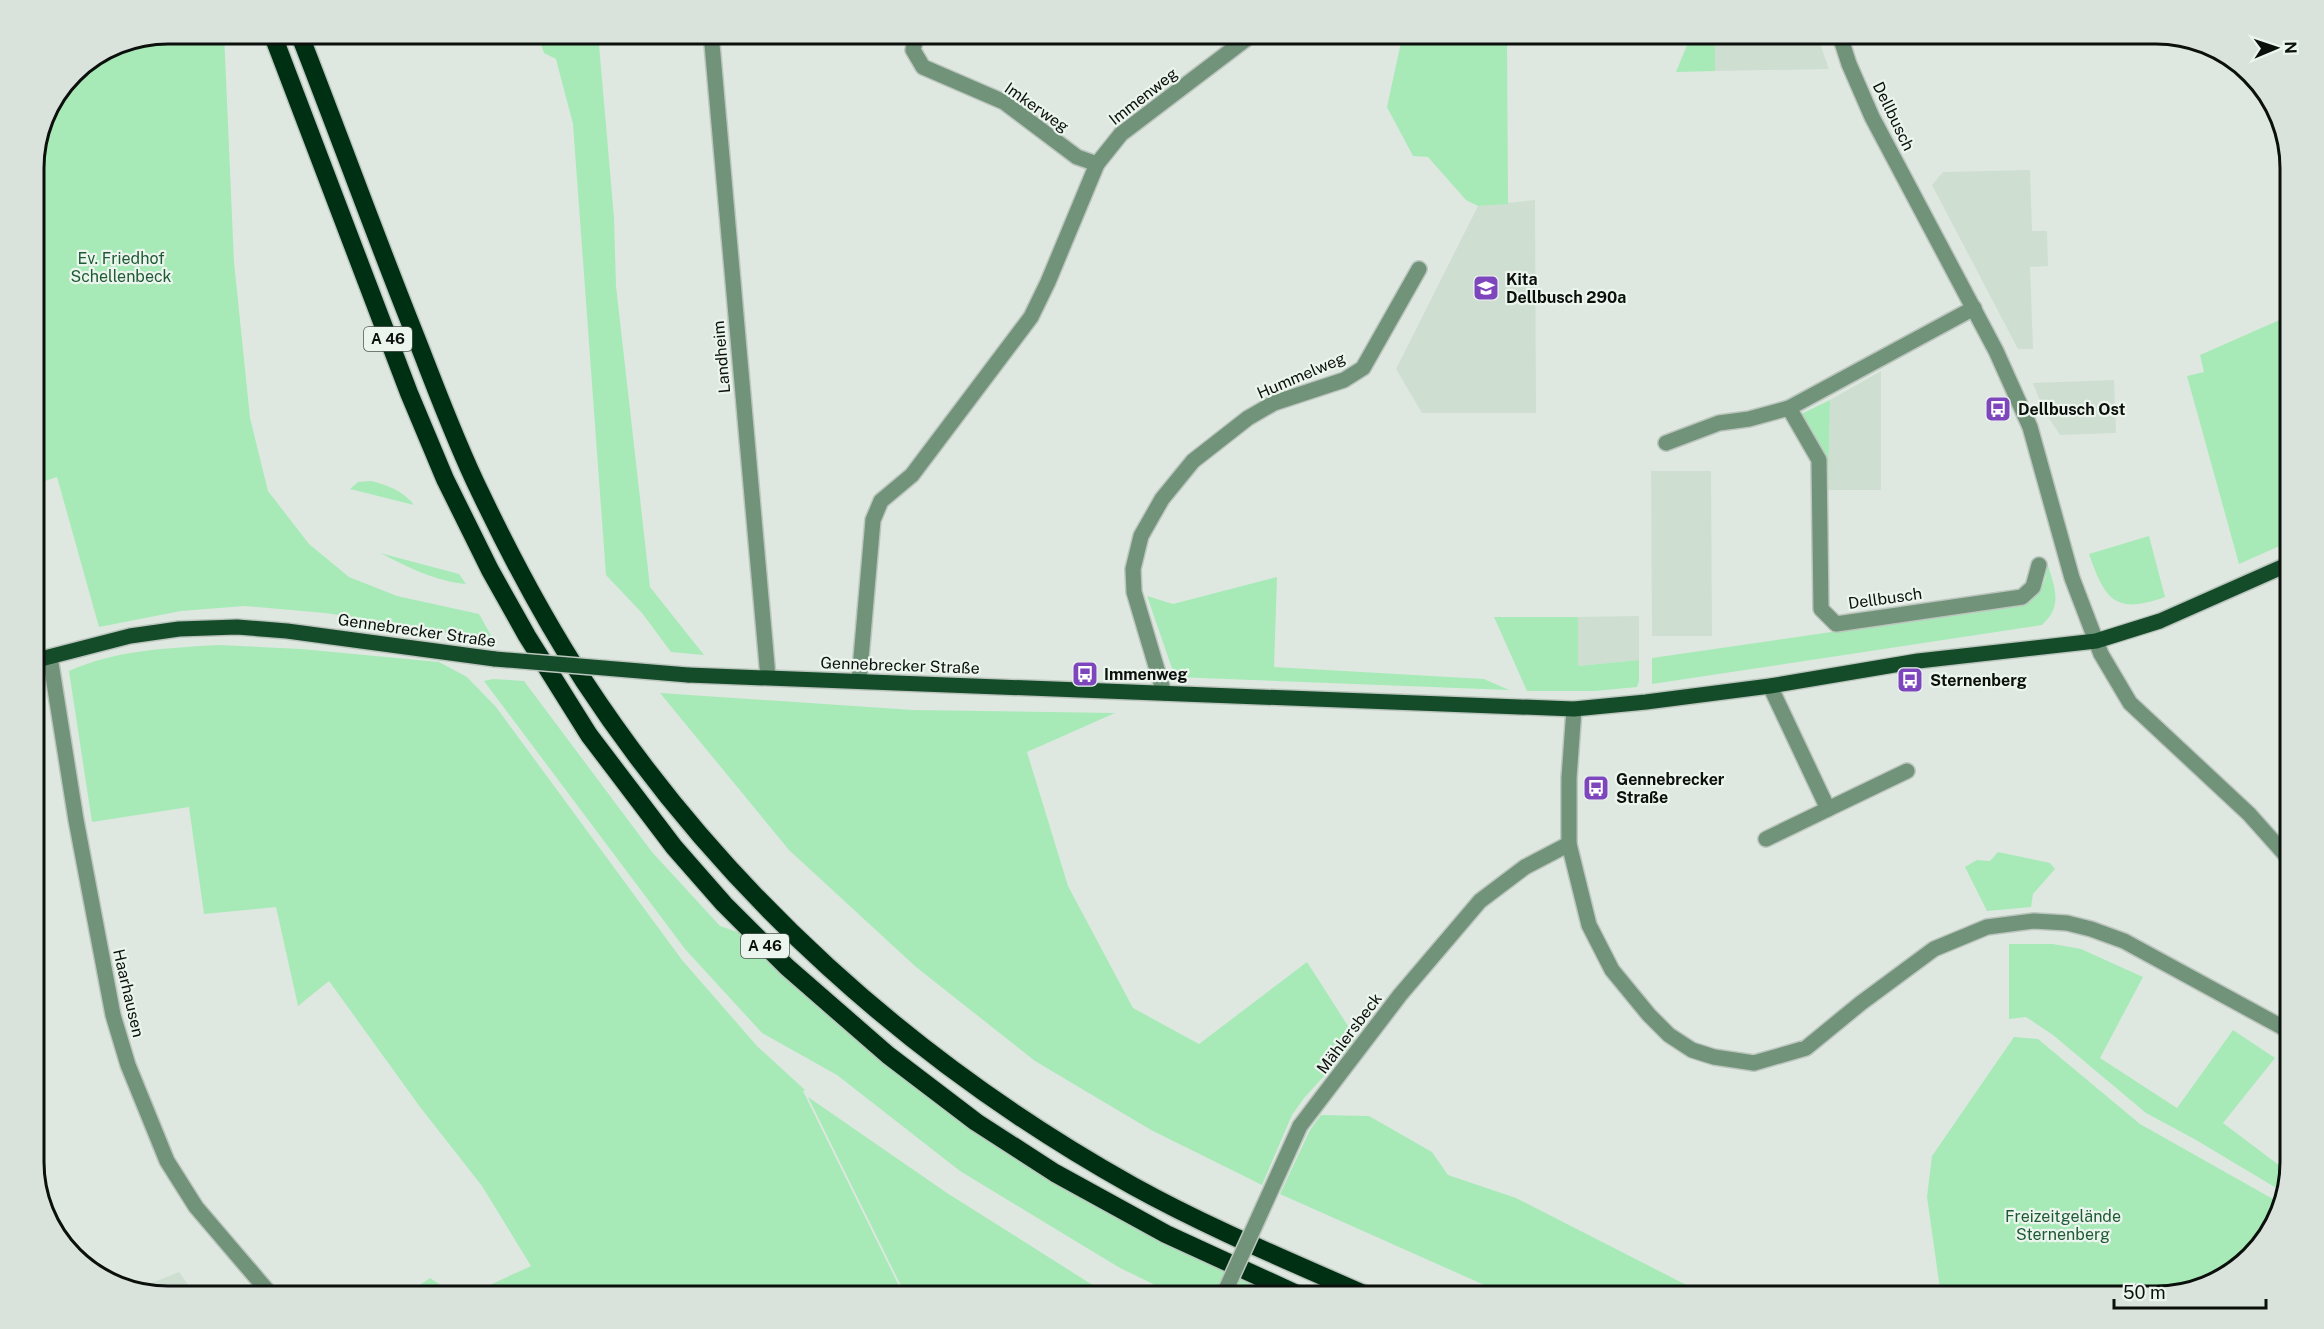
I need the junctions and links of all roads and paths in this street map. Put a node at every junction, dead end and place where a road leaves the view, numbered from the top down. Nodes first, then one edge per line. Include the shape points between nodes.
1 (276, 44) edge
2 (303, 44) edge
3 (712, 44) edge
4 (914, 44) edge
5 (1240, 44) edge
6 (1843, 44) edge
7 (1097, 164) junction
8 (1419, 269) dead end
9 (1974, 308) junction
10 (1789, 408) junction
11 (1666, 442) dead end
12 (2039, 565) dead end
13 (2280, 568) edge
14 (2096, 641) junction
15 (50, 657) junction
16 (44, 658) edge
17 (768, 678) junction
18 (858, 681) junction
19 (1770, 686) junction
20 (1164, 693) junction
21 (1574, 709) junction
22 (1907, 771) dead end
23 (1828, 809) junction
24 (1766, 839) dead end
25 (1569, 844) junction
26 (2280, 849) edge
27 (2280, 1026) edge
28 (263, 1286) edge
29 (1228, 1286) edge
30 (1279, 1286) edge
31 (1345, 1286) edge

1 - 30 highway, A 46 via 445,479 501,589 589,735 674,848 787,966 888,1054 976,1122 1055,1173 1166,1234
2 - 31 highway, A 46 via 449,423 478,488 558,640 585,682 705,841 754,895 852,990 956,1074 1137,1188 1261,1250
3 - 17 street, Landheim
4 - 7 street, Imkerweg via 913,50 922,67 1004,102 1077,157
5 - 7 street, Immenweg via 1121,134
6 - 9 street, Dellbusch via 1872,117
7 - 18 street, Immenweg via 1030,317 912,475 881,501 873,520
8 - 20 street, Hummelweg via 1363,368 1344,380 1274,404 1248,418 1193,461 1162,499 1141,536 1132,568 1134,592
9 - 10 street
9 - 14 street, Dellbusch via 2030,427 2072,578
10 - 11 street via 1719,423
10 - 12 street, Dellbusch via 1819,460 1821,609 1836,624 2022,597 2033,587
13 - 14 main road, Gennebrecker Straße via 2160,621
14 - 19 main road, Gennebrecker Straße via 1918,661
14 - 26 street via 2130,703 2249,814
15 - 16 main road, Gennebrecker Straße
15 - 17 main road, Gennebrecker Straße, bridge via 130,636 237,627 495,658
15 - 28 street, Haarhausen via 75,820 113,1015 129,1065 167,1161 196,1207
17 - 18 main road, Gennebrecker Straße
18 - 20 main road, Gennebrecker Straße
19 - 21 main road, Gennebrecker Straße
19 - 23 street
20 - 21 main road, Gennebrecker Straße
21 - 25 street
22 - 23 street
23 - 24 street
25 - 27 street via 1589,925 1612,970 1669,1035 1692,1050 1714,1057 1754,1063 1806,1048 1934,950 1988,927 2034,921 2067,923 2124,941
25 - 29 street, Mählersbeck, bridge via 1525,867 1480,900 1400,995 1300,1126

